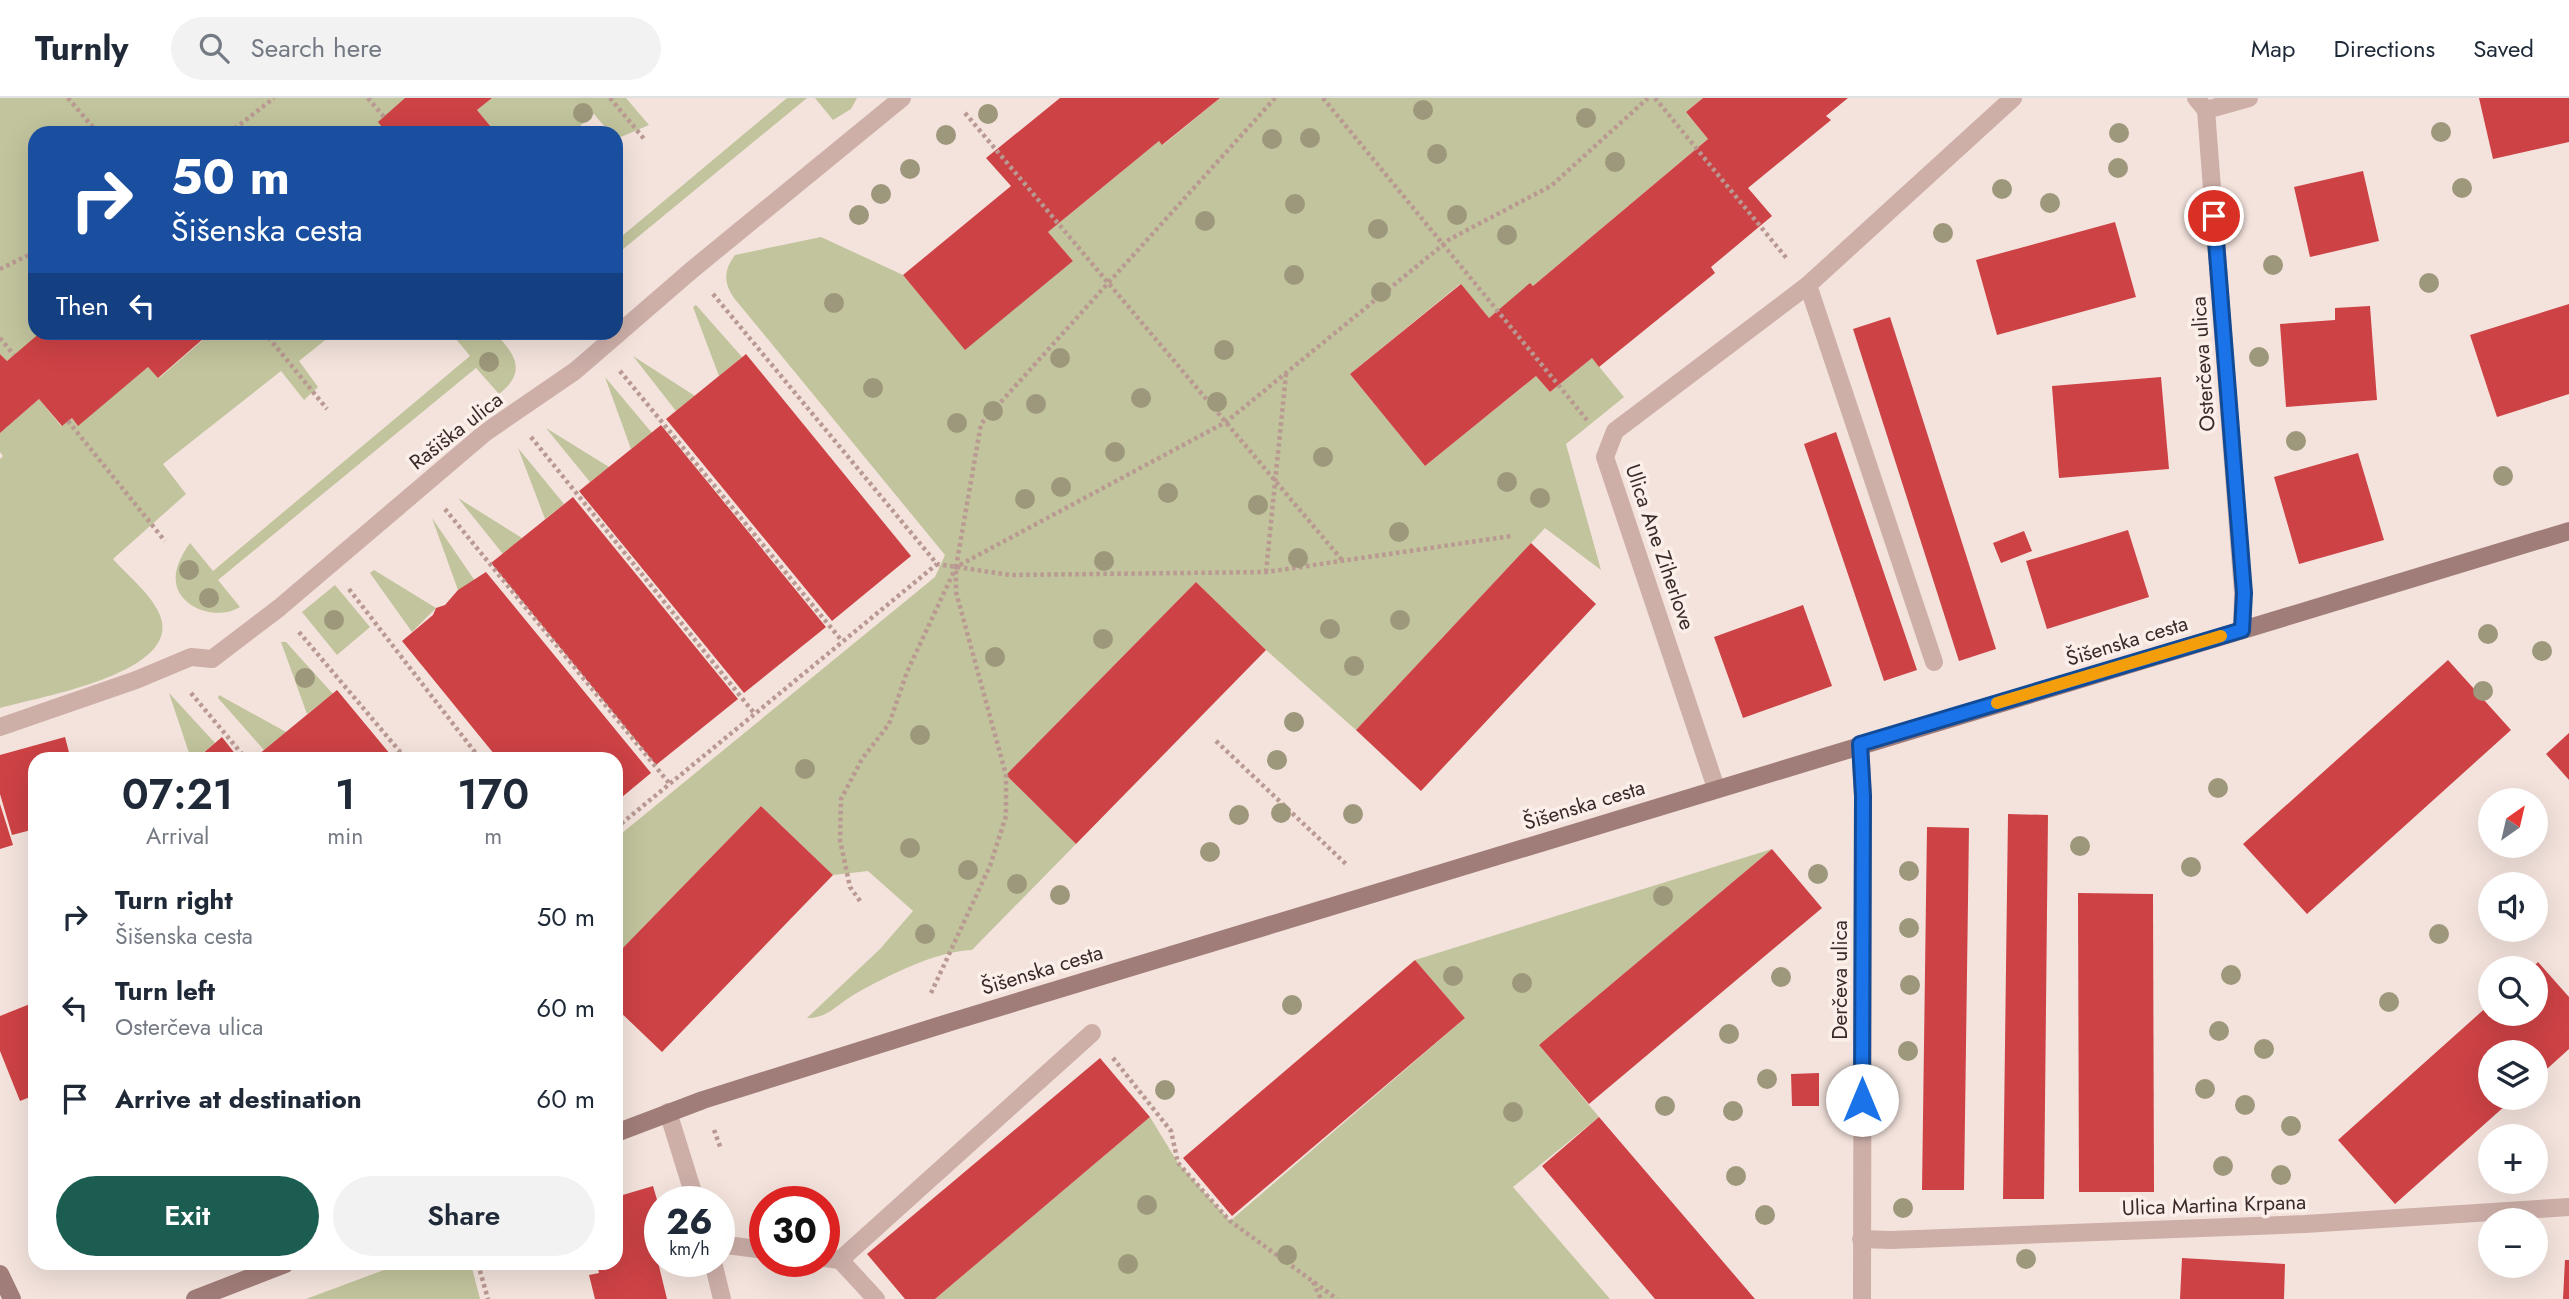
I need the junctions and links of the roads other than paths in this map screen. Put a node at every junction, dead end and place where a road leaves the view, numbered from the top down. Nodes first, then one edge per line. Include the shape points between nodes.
1 (2013, 98) edge
2 (2249, 98) edge
3 (897, 99) edge
4 (2201, 104) edge
5 (1808, 285) junction
6 (623, 330) edge
7 (612, 340) edge
8 (2569, 531) edge
9 (2242, 630) junction
10 (1934, 662) dead end
11 (0, 727) edge
12 (1860, 744) junction
13 (1716, 789) junction
14 (1093, 1033) road end
15 (668, 1112) junction
16 (623, 1130) edge
17 (691, 1186) edge
18 (2569, 1208) edge
19 (1861, 1239) junction
20 (840, 1252) edge
21 (840, 1266) edge
22 (270, 1270) edge
23 (0, 1274) edge
24 (717, 1277) edge
25 (12, 1299) edge
26 (195, 1299) edge
27 (722, 1299) edge
28 (876, 1299) edge
29 (1862, 1299) edge

1 - 5 street, Ulica Ane Ziherlove
2 - 4 street
3 - 6 street, Rašiška ulica
4 - 9 street, Osterčeva ulica via 2244,593
5 - 10 street
5 - 13 street, Ulica Ane Ziherlove via 1615,431 1605,457
7 - 11 street, Rašiška ulica via 486,432 212,659 191,656 170,668
8 - 9 main road, Šišenska cesta
9 - 12 main road, Šišenska cesta
12 - 13 main road, Šišenska cesta
12 - 19 street, Derčeva ulica
13 - 15 main road, Šišenska cesta
14 - 20 street
15 - 16 main road, Šišenska cesta
15 - 17 street
18 - 19 street, Ulica Martina Krpana via 2305,1224
19 - 29 street, Derčeva ulica
21 - 28 street
22 - 26 main road
23 - 25 main road
24 - 27 street

